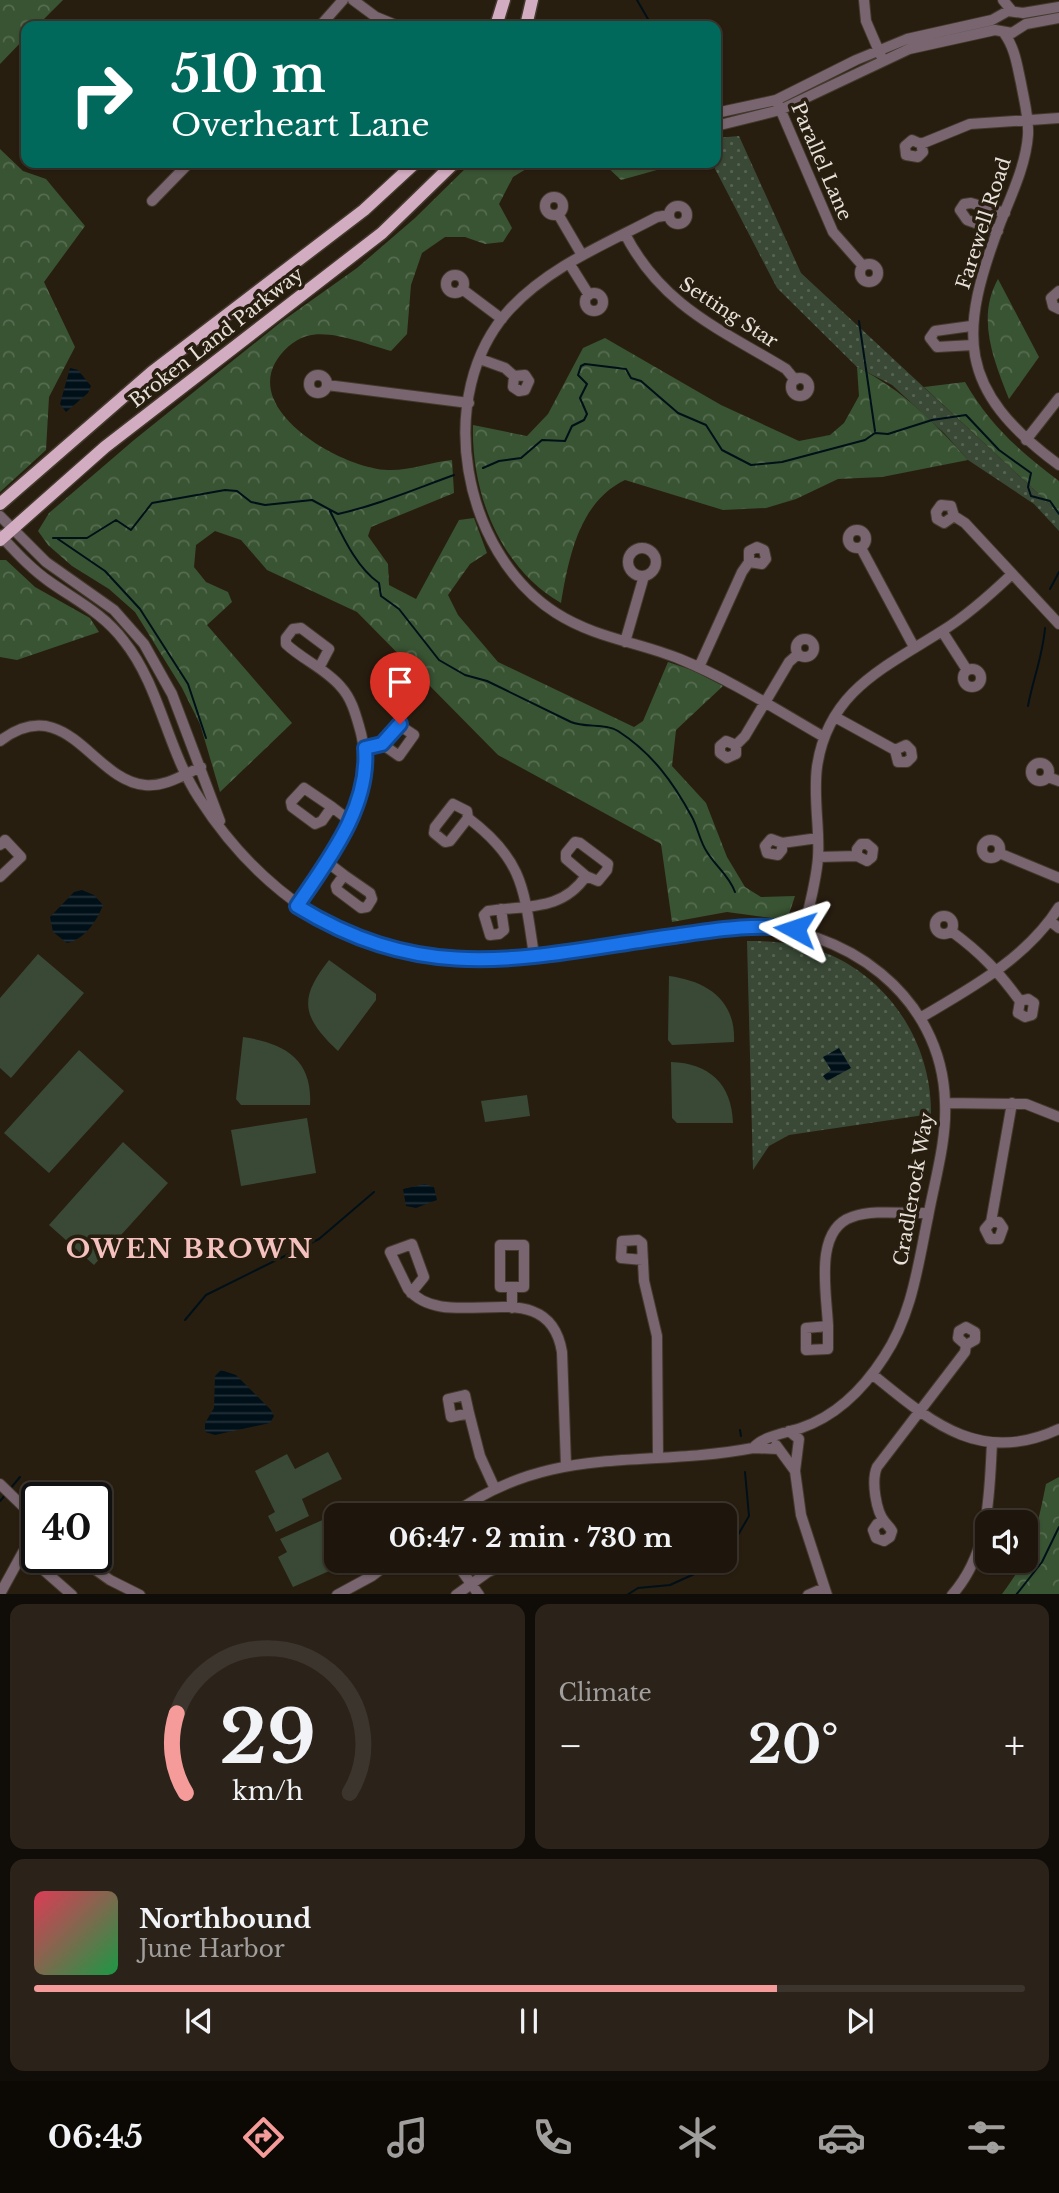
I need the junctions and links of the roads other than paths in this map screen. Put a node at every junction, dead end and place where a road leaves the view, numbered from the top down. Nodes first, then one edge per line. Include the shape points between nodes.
1 (343, 0) edge
2 (353, 0) edge
3 (504, 0) edge
4 (532, 0) edge
5 (864, 0) edge
6 (1003, 0) edge
7 (1059, 8) edge
8 (1014, 12) junction
9 (1000, 15) junction
10 (1059, 18) edge
11 (324, 21) edge
12 (385, 21) edge
13 (498, 21) edge
14 (527, 21) edge
15 (1018, 29) junction
16 (1003, 32) junction
17 (1013, 45) junction
18 (880, 55) junction
19 (778, 105) junction
20 (721, 112) edge
21 (1059, 118) edge
22 (1028, 120) junction
23 (721, 124) edge
24 (921, 144) dead end
25 (184, 168) edge
26 (410, 168) edge
27 (449, 168) edge
28 (152, 201) dead end
29 (1004, 213) junction
30 (558, 214) dead end
31 (669, 215) dead end
32 (998, 231) junction
33 (625, 234) junction
34 (582, 255) junction
35 (569, 263) junction
36 (863, 266) dead end
37 (462, 289) dead end
38 (1059, 290) edge
39 (589, 295) dead end
40 (1059, 309) edge
41 (502, 319) junction
42 (971, 326) junction
43 (972, 345) junction
44 (480, 359) junction
45 (514, 376) dead end
46 (795, 380) dead end
47 (327, 385) dead end
48 (1059, 398) edge
49 (469, 403) junction
50 (1026, 440) junction
51 (1059, 465) edge
52 (0, 503) edge
53 (0, 516) edge
54 (954, 516) dead end
55 (4, 535) edge
56 (861, 548) dead end
57 (750, 562) dead end
58 (1012, 574) junction
59 (643, 576) dead end
60 (1059, 624) edge
61 (942, 631) junction
62 (625, 642) junction
63 (914, 647) junction
64 (798, 654) dead end
65 (699, 667) junction
66 (320, 668) junction
67 (967, 670) dead end
68 (765, 703) junction
69 (835, 717) junction
70 (824, 737) junction
71 (0, 741) edge
72 (382, 744) dead end
73 (736, 745) dead end
74 (365, 748) junction
75 (895, 750) dead end
76 (201, 768) junction
77 (186, 774) junction
78 (1048, 777) dead end
79 (1059, 781) edge
80 (332, 807) dead end
81 (468, 818) dead end
82 (349, 820) junction
83 (223, 828) junction
84 (818, 838) junction
85 (782, 843) dead end
86 (0, 845) edge
87 (999, 853) dead end
88 (857, 856) dead end
89 (818, 857) junction
90 (327, 862) junction
91 (344, 875) dead end
92 (586, 876) junction
93 (0, 877) edge
94 (1059, 878) edge
95 (297, 906) junction
96 (526, 906) junction
97 (1059, 907) edge
98 (501, 909) dead end
99 (1050, 921) junction
100 (1059, 928) edge
101 (951, 931) dead end
102 (803, 932) junction
103 (534, 955) junction
104 (997, 970) junction
105 (1020, 1001) dead end
106 (920, 1018) junction
107 (946, 1103) junction
108 (1012, 1103) junction
109 (1058, 1113) edge
110 (928, 1213) junction
111 (991, 1222) dead end
112 (643, 1259) dead end
113 (512, 1287) junction
114 (411, 1293) junction
115 (512, 1308) junction
116 (828, 1326) dead end
117 (966, 1345) dead end
118 (872, 1374) junction
119 (919, 1412) junction
120 (469, 1413) dead end
121 (823, 1418) junction
122 (1059, 1429) edge
123 (784, 1433) junction
124 (992, 1443) junction
125 (799, 1446) junction
126 (753, 1448) junction
127 (782, 1452) junction
128 (658, 1457) junction
129 (565, 1465) junction
130 (794, 1471) junction
131 (1, 1485) edge
132 (495, 1489) junction
133 (472, 1503) edge
134 (21, 1504) edge
135 (883, 1522) dead end
136 (21, 1556) edge
137 (48, 1573) edge
138 (100, 1573) edge
139 (376, 1573) edge
140 (464, 1573) edge
141 (489, 1573) edge
142 (471, 1582) junction
143 (826, 1591) edge
144 (0, 1594) edge
145 (72, 1594) edge
146 (140, 1594) edge
147 (337, 1594) edge
148 (456, 1594) edge
149 (479, 1594) edge
150 (808, 1594) edge
151 (952, 1594) edge

1 - 11 street
2 - 12 street
3 - 13 main road
4 - 14 main road
5 - 18 street via 866,21
6 - 8 street
6 - 9 street
7 - 8 street
8 - 9 street
8 - 15 street via 1020,19
9 - 16 street via 998,25
9 - 18 street via 929,33
10 - 15 street
15 - 16 street
15 - 17 street, Farewell Road
16 - 17 street, Farewell Road
16 - 18 street
17 - 22 street, Farewell Road
18 - 19 street
19 - 20 street
19 - 23 street
19 - 36 street, Parallel Lane via 833,232
21 - 22 street
22 - 24 street via 970,124
22 - 29 street, Farewell Road via 1023,159
25 - 28 street
26 - 52 main road, Broken Land Parkway via 364,210 152,372
27 - 55 main road, Broken Land Parkway via 382,233 170,396
29 - 32 street, Farewell Road
29 - 32 street via 971,202 961,207 967,220
30 - 34 street
31 - 33 street
32 - 42 street, Farewell Road
33 - 34 street
33 - 46 street, Setting Star via 660,287 786,369
34 - 35 street
35 - 39 street
35 - 41 street via 530,290
37 - 41 street
38 - 40 street via 1051,299
41 - 44 street
42 - 43 street, Farewell Road
42 - 43 street via 935,331 930,338 937,347
43 - 50 street, Farewell Road via 991,399
44 - 45 street
44 - 49 street
47 - 49 street
48 - 50 street
49 - 62 street via 469,479 494,548 530,593 554,612 593,634
50 - 51 street, Farewell Road
53 - 55 street
54 - 58 street
55 - 76 street via 102,600 135,632 172,694
55 - 77 street, Cradlerock Way via 39,574 94,611 124,640 145,677
56 - 63 street
57 - 65 street
58 - 60 street
58 - 61 street
59 - 62 street
61 - 63 street
61 - 67 street
62 - 65 street
63 - 69 street via 864,680
64 - 68 street
65 - 68 street
66 - 66 street via 286,644 293,629 301,628 329,649
66 - 74 street via 352,704
68 - 70 street
68 - 73 street
69 - 70 street
69 - 75 street
70 - 84 street via 816,783
71 - 77 street via 23,728 54,729 80,742 128,782 160,784
72 - 74 street
74 - 82 street via 365,774
76 - 77 street
76 - 83 street
77 - 83 street, Cradlerock Way
78 - 79 street
80 - 82 street
81 - 96 street via 509,855
82 - 90 street
83 - 95 street, Cradlerock Way via 251,864
84 - 85 street
84 - 89 street
86 - 93 street via 5,840 21,857
87 - 94 street
88 - 89 street
89 - 102 street
90 - 91 street
90 - 95 street
92 - 92 street via 566,859 575,842 608,864 598,881
92 - 96 street via 564,899
95 - 103 street, Cradlerock Way via 343,931 406,954 477,962
96 - 98 street
96 - 103 street
97 - 99 street
99 - 100 street
99 - 104 street
101 - 104 street
102 - 103 street, Cradlerock Way via 744,926
102 - 106 street, Cradlerock Way via 844,947 870,963 893,982
104 - 105 street
104 - 106 street
106 - 107 street, Cradlerock Way via 940,1066
107 - 108 street
107 - 110 street, Cradlerock Way
108 - 109 street
108 - 111 street
110 - 116 street via 861,1215 835,1228 827,1249
110 - 118 street, Cradlerock Way via 906,1312
112 - 128 street via 657,1336
113 - 113 street via 500,1287 500,1245 524,1244 524,1287
113 - 115 street
114 - 114 street via 390,1252 412,1244 424,1277
114 - 115 street via 436,1306
115 - 129 street via 544,1317 561,1343
117 - 119 street
118 - 119 street
118 - 121 street, Cradlerock Way
119 - 124 street via 947,1431
119 - 135 street via 874,1473 873,1487
120 - 132 street via 480,1456
121 - 123 street, Cradlerock Way
121 - 125 street, Cradlerock Way
122 - 124 street via 1030,1440
123 - 125 street via 796,1435
123 - 126 street, Cradlerock Way
123 - 127 street via 776,1442
124 - 151 street via 984,1534 968,1572
125 - 127 street
125 - 130 street
126 - 127 street, Cradlerock Way
126 - 128 street, Cradlerock Way
127 - 130 street
128 - 129 street, Cradlerock Way
129 - 132 street, Cradlerock Way
130 - 143 street via 806,1535
131 - 134 street
132 - 133 street, Cradlerock Way
136 - 144 street
137 - 145 street
138 - 146 street
139 - 147 street
140 - 142 street
141 - 142 street
142 - 148 street
142 - 149 street
143 - 150 street

